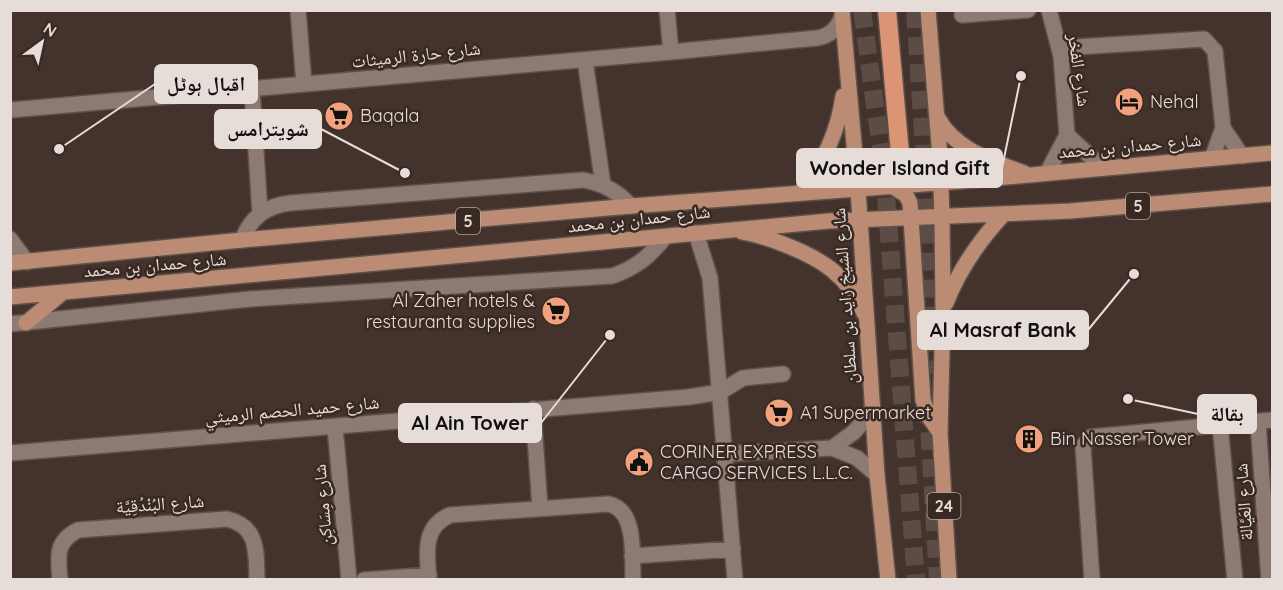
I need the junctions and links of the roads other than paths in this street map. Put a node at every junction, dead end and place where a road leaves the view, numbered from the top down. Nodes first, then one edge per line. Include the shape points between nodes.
1 (298, 10) edge
2 (667, 10) edge
3 (887, 10) edge
4 (928, 10) edge
5 (1028, 10) edge
6 (1049, 10) edge
7 (842, 13) edge
8 (962, 15) dead end
9 (1060, 48) junction
10 (671, 52) junction
11 (585, 60) junction
12 (845, 63) junction
13 (304, 84) junction
14 (252, 90) junction
15 (10, 110) edge
16 (936, 116) junction
17 (1223, 128) junction
18 (1067, 135) junction
19 (900, 153) tunnel mouth
20 (1272, 153) edge
21 (1242, 156) junction
22 (1212, 158) junction
23 (1103, 168) junction
24 (1047, 173) junction
25 (1029, 174) junction
26 (941, 182) junction
27 (603, 185) junction
28 (892, 186) junction
29 (858, 189) junction
30 (800, 193) junction
31 (1272, 194) edge
32 (632, 206) junction
33 (260, 213) junction
34 (1003, 215) junction
35 (912, 218) junction
36 (942, 218) junction
37 (859, 219) junction
38 (728, 230) junction
39 (696, 234) junction
40 (665, 237) junction
41 (10, 239) edge
42 (242, 240) junction
43 (27, 262) junction
44 (10, 263) edge
45 (61, 294) junction
46 (10, 297) edge
47 (943, 310) junction
48 (26, 323) junction
49 (10, 324) edge
50 (868, 329) junction
51 (783, 374) dead end
52 (720, 392) junction
53 (533, 409) junction
54 (872, 411) junction
55 (1265, 421) edge
56 (1220, 424) junction
57 (335, 427) junction
58 (940, 433) junction
59 (832, 448) junction
60 (10, 453) edge
61 (725, 454) junction
62 (877, 475) junction
63 (540, 508) junction
64 (733, 549) junction
65 (632, 556) junction
66 (429, 577) edge
67 (60, 579) edge
68 (257, 579) edge
69 (349, 579) edge
70 (364, 579) edge
71 (633, 579) edge
72 (735, 579) edge
73 (888, 579) edge
74 (949, 579) edge
75 (1092, 579) edge
76 (1234, 579) edge
77 (1269, 579) edge

1 - 13 street
2 - 10 street
3 - 19 highway
4 - 16 main road, 24
5 - 8 street
6 - 9 street, شارع الفخر
7 - 10 street, شارع حارة الرميثات via 836,28 824,37
7 - 12 main road, شارع الشيخ زايد بن سلطان
9 - 17 street via 1204,39 1215,51
9 - 18 street, شارع الفخر
10 - 11 street, شارع حارة الرميثات
11 - 13 street, شارع حارة الرميثات
11 - 27 street
12 - 29 main road, شارع الشيخ زايد بن سلطان
12 - 30 main road via 834,136
13 - 14 street, شارع حارة الرميثات
14 - 15 street, شارع حارة الرميثات
14 - 33 street
16 - 25 main road via 942,128 963,146
16 - 26 main road, 24
17 - 21 street
17 - 22 street
18 - 23 street
18 - 24 street
20 - 21 main road, شارع حمدان بن محمد / 5
21 - 22 main road, شارع حمدان بن محمد / 5
22 - 23 main road, شارع حمدان بن محمد / 5
23 - 24 main road, شارع حمدان بن محمد / 5
24 - 25 main road, شارع حمدان بن محمد / 5
25 - 26 main road, شارع حمدان بن محمد / 5
26 - 28 main road, شارع حمدان بن محمد / 5
26 - 36 main road, 24
27 - 32 street, شارع حمدان بن محمد
27 - 33 street, شارع حمدان بن محمد via 583,180 290,203
28 - 29 main road, شارع حمدان بن محمد / 5
28 - 35 main road via 906,195
29 - 30 main road, شارع حمدان بن محمد / 5
29 - 37 main road, شارع الشيخ زايد بن سلطان
30 - 32 main road, شارع حمدان بن محمد / 5
31 - 34 main road, شارع حمدان بن محمد / 5
32 - 42 main road, شارع حمدان بن محمد / 5
33 - 42 street, شارع حمدان بن محمد
34 - 36 main road, شارع حمدان بن محمد / 5
34 - 47 main road via 967,261
35 - 36 main road, شارع حمدان بن محمد / 5
35 - 37 main road, شارع حمدان بن محمد / 5
35 - 58 main road via 923,400
36 - 47 main road, 24
37 - 38 main road, شارع حمدان بن محمد / 5
37 - 50 main road, شارع الشيخ زايد بن سلطان
38 - 39 main road, شارع حمدان بن محمد / 5
38 - 50 main road via 773,240 830,267 852,290
39 - 40 main road, شارع حمدان بن محمد / 5
39 - 52 street via 710,278
40 - 45 main road, شارع حمدان بن محمد / 5
40 - 48 street via 643,262 612,276 250,299
41 - 43 street
42 - 43 main road, شارع حمدان بن محمد / 5
43 - 44 main road, شارع حمدان بن محمد / 5
45 - 46 main road, شارع حمدان بن محمد / 5
45 - 48 main road
47 - 58 main road, 24
48 - 49 street
50 - 54 main road, شارع الشيخ زايد بن سلطان
51 - 52 street, شارع حميد الحصم الرميثي via 743,378
52 - 53 street, شارع حميد الحصم الرميثي
52 - 61 street
53 - 57 street, شارع حميد الحصم الرميثي
53 - 63 street
54 - 59 street via 854,432
54 - 62 main road, شارع الشيخ زايد بن سلطان
55 - 56 street
55 - 77 street, شارع العَيَّالة
56 - 75 street via 1091,437 1083,446
56 - 76 street, شارع العَيَّالة
57 - 60 street, شارع حميد الحصم الرميثي
57 - 69 street, شارع مِسَاكِن
58 - 74 main road, 24
59 - 61 street
59 - 62 street via 857,458
61 - 64 street
62 - 73 main road, شارع الشيخ زايد بن سلطان
63 - 65 street via 608,504 619,508 629,522
63 - 66 street via 450,515 442,519 435,524 428,541
64 - 65 street
64 - 72 street
65 - 71 street
66 - 70 street
67 - 68 street, شارع البُنْدُقِيَّة via 58,554 62,543 78,530 227,519 236,521 254,540

